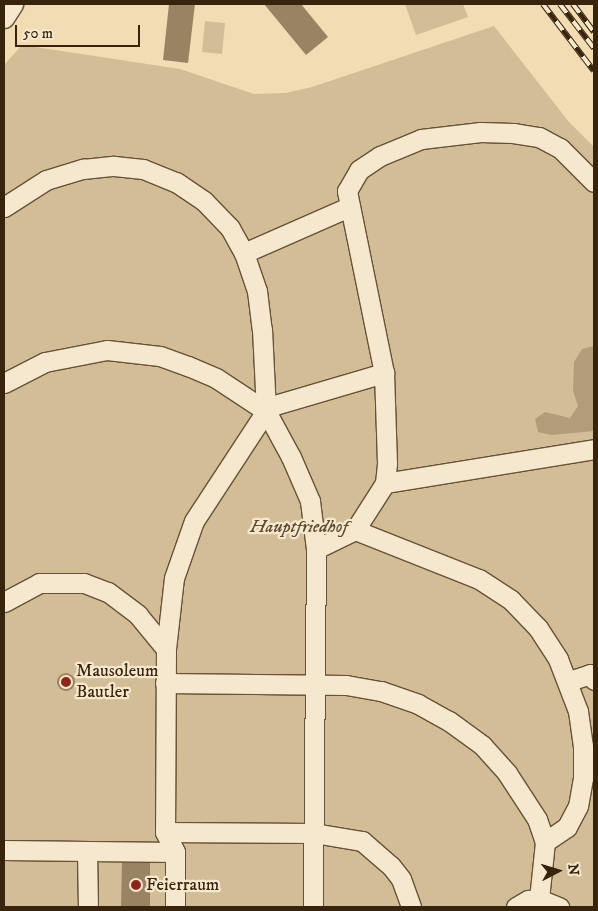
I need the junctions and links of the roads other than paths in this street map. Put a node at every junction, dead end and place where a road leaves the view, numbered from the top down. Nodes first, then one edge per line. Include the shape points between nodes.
1 (13, 4) edge
2 (4, 18) edge
3 (594, 182) edge
4 (4, 207) edge
5 (349, 207) junction
6 (244, 253) junction
7 (384, 373) junction
8 (4, 383) edge
9 (266, 411) junction
10 (594, 449) edge
11 (385, 483) junction
12 (355, 530) junction
13 (316, 549) junction
14 (4, 602) edge
15 (166, 649) junction
16 (593, 675) edge
17 (569, 681) junction
18 (165, 683) junction
19 (315, 683) junction
20 (165, 832) junction
21 (314, 833) junction
22 (545, 842) junction
23 (4, 850) edge
24 (87, 851) junction
25 (175, 852) junction
26 (539, 899) junction
27 (88, 906) edge
28 (175, 907) edge
29 (313, 907) edge
30 (411, 907) edge
31 (516, 907) edge
32 (559, 907) edge

1 - 2 street
3 - 5 street via 560,148 539,137 481,132 454,134 421,139 380,156 360,170 347,191
4 - 6 street via 46,180 83,169 114,166 143,169 176,182 204,201 230,228
5 - 6 street
5 - 7 street
6 - 9 street via 257,291
7 - 9 street via 275,405
7 - 11 street
8 - 9 street via 63,356 107,350 160,356 188,366 216,378
9 - 13 street via 292,457 310,501
9 - 15 street via 194,521 174,578
10 - 11 street
11 - 12 street
12 - 13 street
12 - 17 street via 390,546 450,565 511,600 538,628
13 - 19 street
14 - 15 street via 39,583 84,583 108,592 138,615
15 - 18 street
16 - 17 street
17 - 22 street via 583,746 583,778 578,806 567,827 556,838
18 - 19 street
18 - 20 street
19 - 21 street
19 - 22 street via 381,691 418,704 449,721 482,745 507,773 536,819
20 - 21 street
20 - 25 street
21 - 29 street
21 - 30 street via 362,841 383,857 401,880
22 - 26 street
23 - 24 street
24 - 25 street
24 - 27 street
25 - 28 street
26 - 31 street via 528,900
26 - 32 street

